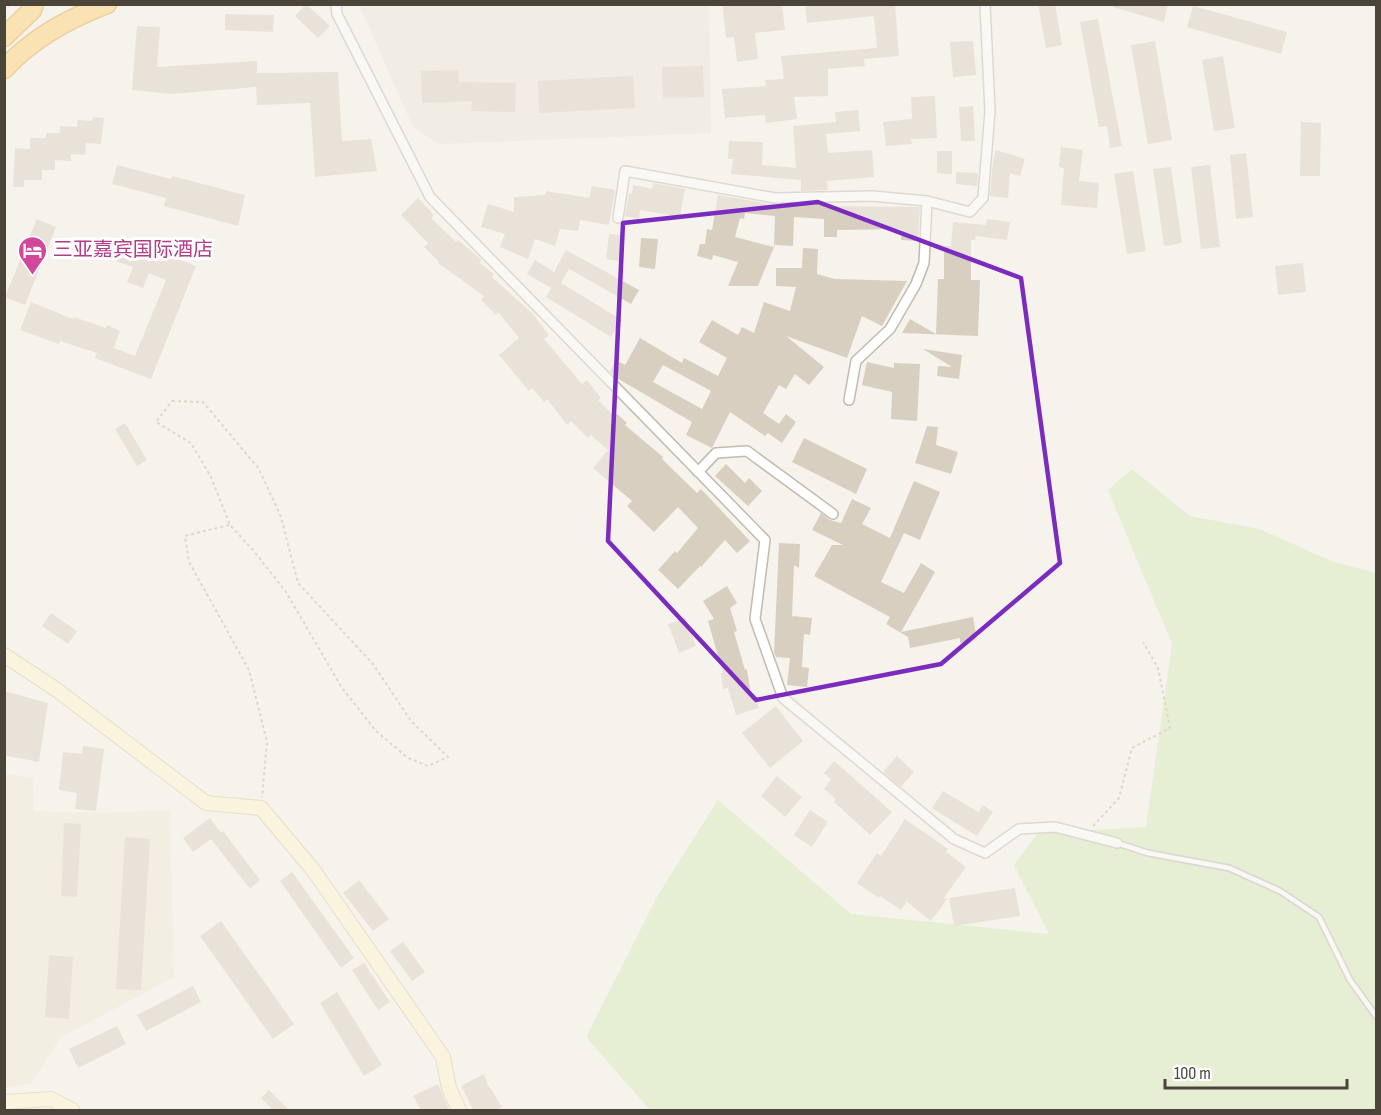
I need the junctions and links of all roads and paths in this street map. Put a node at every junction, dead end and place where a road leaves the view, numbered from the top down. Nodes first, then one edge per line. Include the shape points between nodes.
1 (10, 4) edge
2 (34, 4) edge
3 (107, 4) edge
4 (336, 4) edge
5 (986, 4) edge
6 (4, 11) edge
7 (4, 37) edge
8 (4, 69) edge
9 (927, 201) junction
10 (618, 218) dead end
11 (849, 400) dead end
12 (698, 472) junction
13 (833, 514) dead end
14 (230, 525) junction
15 (1143, 642) dead end
16 (4, 655) edge
17 (261, 808) junction
18 (1085, 835) junction
19 (1117, 843) joint
20 (1377, 1016) edge
21 (4, 1102) edge
22 (72, 1110) edge
23 (459, 1110) edge

1 - 6 path
2 - 7 highway
3 - 8 highway via 38,38
4 - 12 street via 337,14 430,197
5 - 9 street via 990,111 983,198 970,212
9 - 10 street via 872,196 775,198 625,171
9 - 11 street via 924,263 916,284 890,328 856,361
12 - 13 street via 716,453 747,451
12 - 18 street via 765,540 755,619 783,698 954,839 985,853 1019,829 1055,827
14 - 14 path via 286,592 342,688 376,731 408,758 428,766 448,757 411,720 373,664 298,583 281,517 259,469 203,402 172,401 156,422 191,443 211,477
14 - 17 path via 185,536 189,562 249,670 267,742
15 - 18 path via 1158,668 1170,728 1132,748 1119,798
16 - 17 street via 66,696 206,803
17 - 23 street via 314,871 443,1058 448,1088
18 - 19 street
19 - 20 lane via 1148,853 1229,868 1280,891 1318,917 1350,980
21 - 22 street via 51,1099

